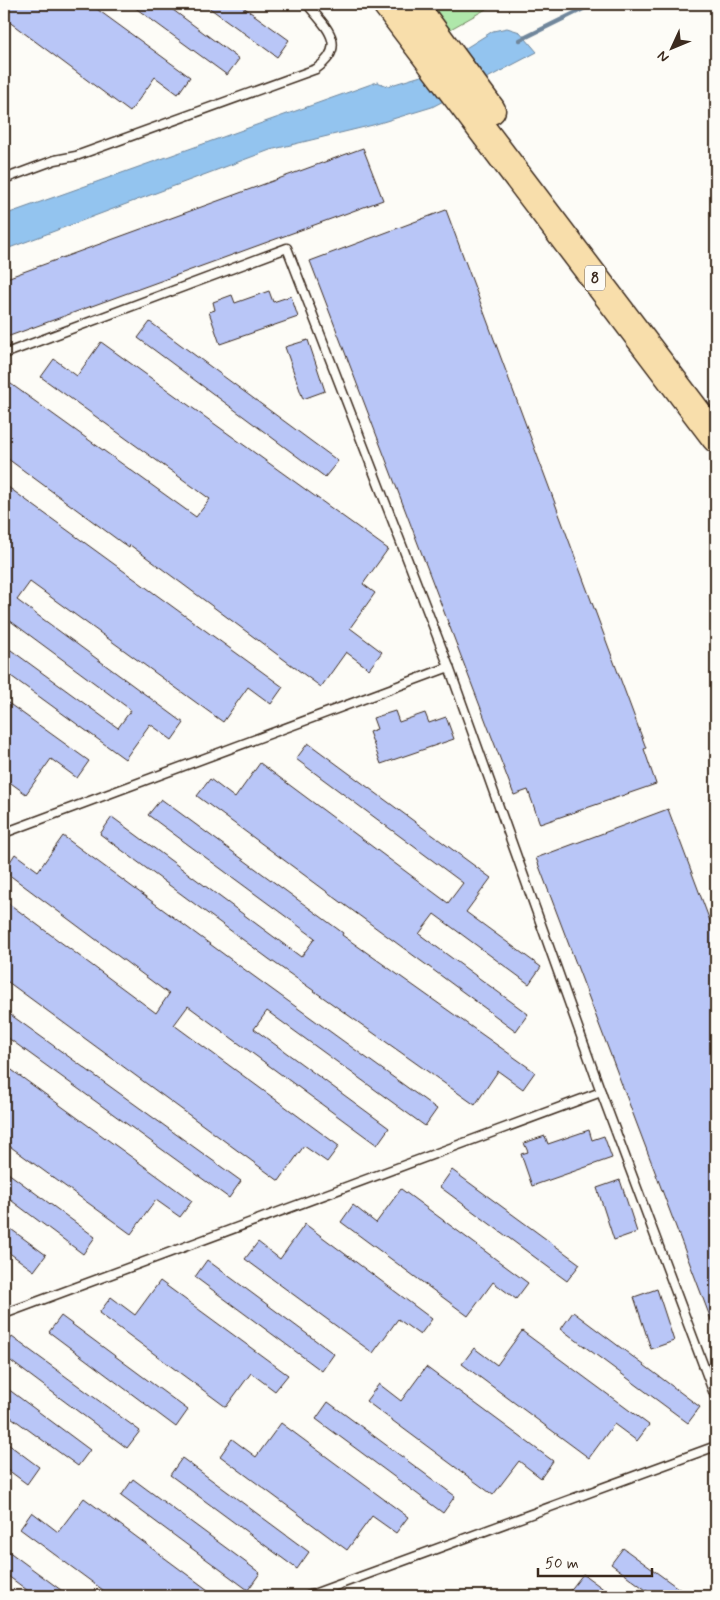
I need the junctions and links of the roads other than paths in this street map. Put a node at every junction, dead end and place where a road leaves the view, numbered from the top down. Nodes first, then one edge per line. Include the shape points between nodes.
1 (307, 4) edge
2 (388, 4) edge
3 (412, 4) edge
4 (430, 43) junction
5 (482, 112) junction
6 (4, 179) edge
7 (4, 354) edge
8 (716, 408) edge
9 (716, 438) edge
10 (449, 667) junction
11 (4, 833) edge
12 (601, 1092) junction
13 (4, 1314) edge
14 (716, 1399) edge
15 (716, 1446) edge
16 (308, 1596) edge

1 - 6 lane via 328,31 333,45 332,54 316,69
2 - 4 highway, 8
3 - 4 highway, 8
4 - 5 highway, 8
5 - 8 highway, 8
5 - 9 highway, 8
7 - 10 lane via 287,248
10 - 11 lane
10 - 12 lane
12 - 13 lane
12 - 14 lane
15 - 16 lane

